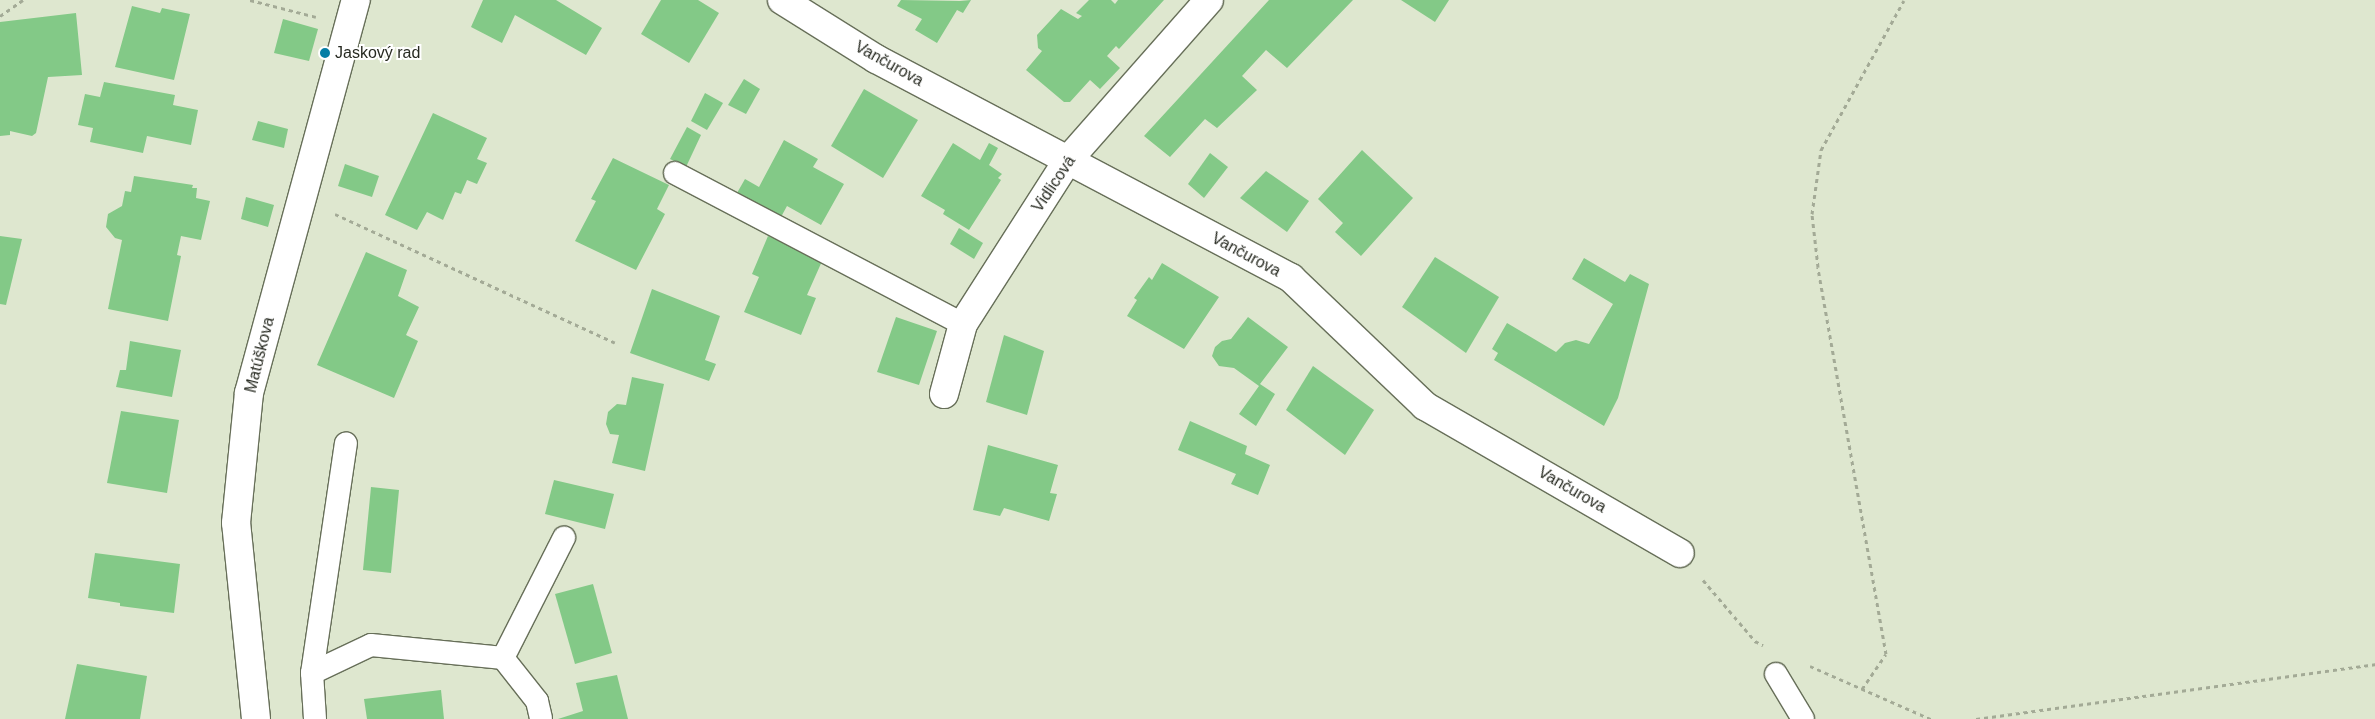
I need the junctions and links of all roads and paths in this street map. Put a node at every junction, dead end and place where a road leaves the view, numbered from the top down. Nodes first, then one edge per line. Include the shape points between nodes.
1 (23, 0) edge
2 (250, 0) edge
3 (782, 0) edge
4 (1209, 0) edge
5 (1904, 0) edge
6 (352, 13) edge
7 (0, 16) edge
8 (1068, 160) junction
9 (675, 173) dead end
10 (325, 209) dead end
11 (963, 324) junction
12 (615, 343) dead end
13 (944, 394) dead end
14 (346, 443) dead end
15 (564, 538) dead end
16 (1680, 553) joint
17 (1773, 649) dead end
18 (503, 658) junction
19 (2375, 664) edge
20 (1809, 665) dead end
21 (312, 673) junction
22 (1776, 674) dead end
23 (1862, 689) junction
24 (256, 719) edge
25 (315, 719) edge
26 (541, 719) edge
27 (1803, 719) edge
28 (1931, 719) edge
29 (1976, 719) edge

1 - 7 path
2 - 6 path
3 - 8 street, Vančurova via 876,59
4 - 8 street, Vidlicová
5 - 23 path via 1821,150 1812,214 1818,267 1886,654
6 - 24 street, Matúškova via 249,393 236,523
8 - 11 street, Vidlicová
8 - 16 street, Vančurova via 1291,278 1425,406
9 - 11 lane
10 - 12 path
11 - 13 street, Vidlicová
14 - 21 lane
15 - 18 lane
16 - 17 path via 1755,641
18 - 21 lane via 371,645
18 - 26 lane via 537,701
19 - 29 path
20 - 23 path
21 - 25 lane
22 - 27 lane
23 - 28 path

